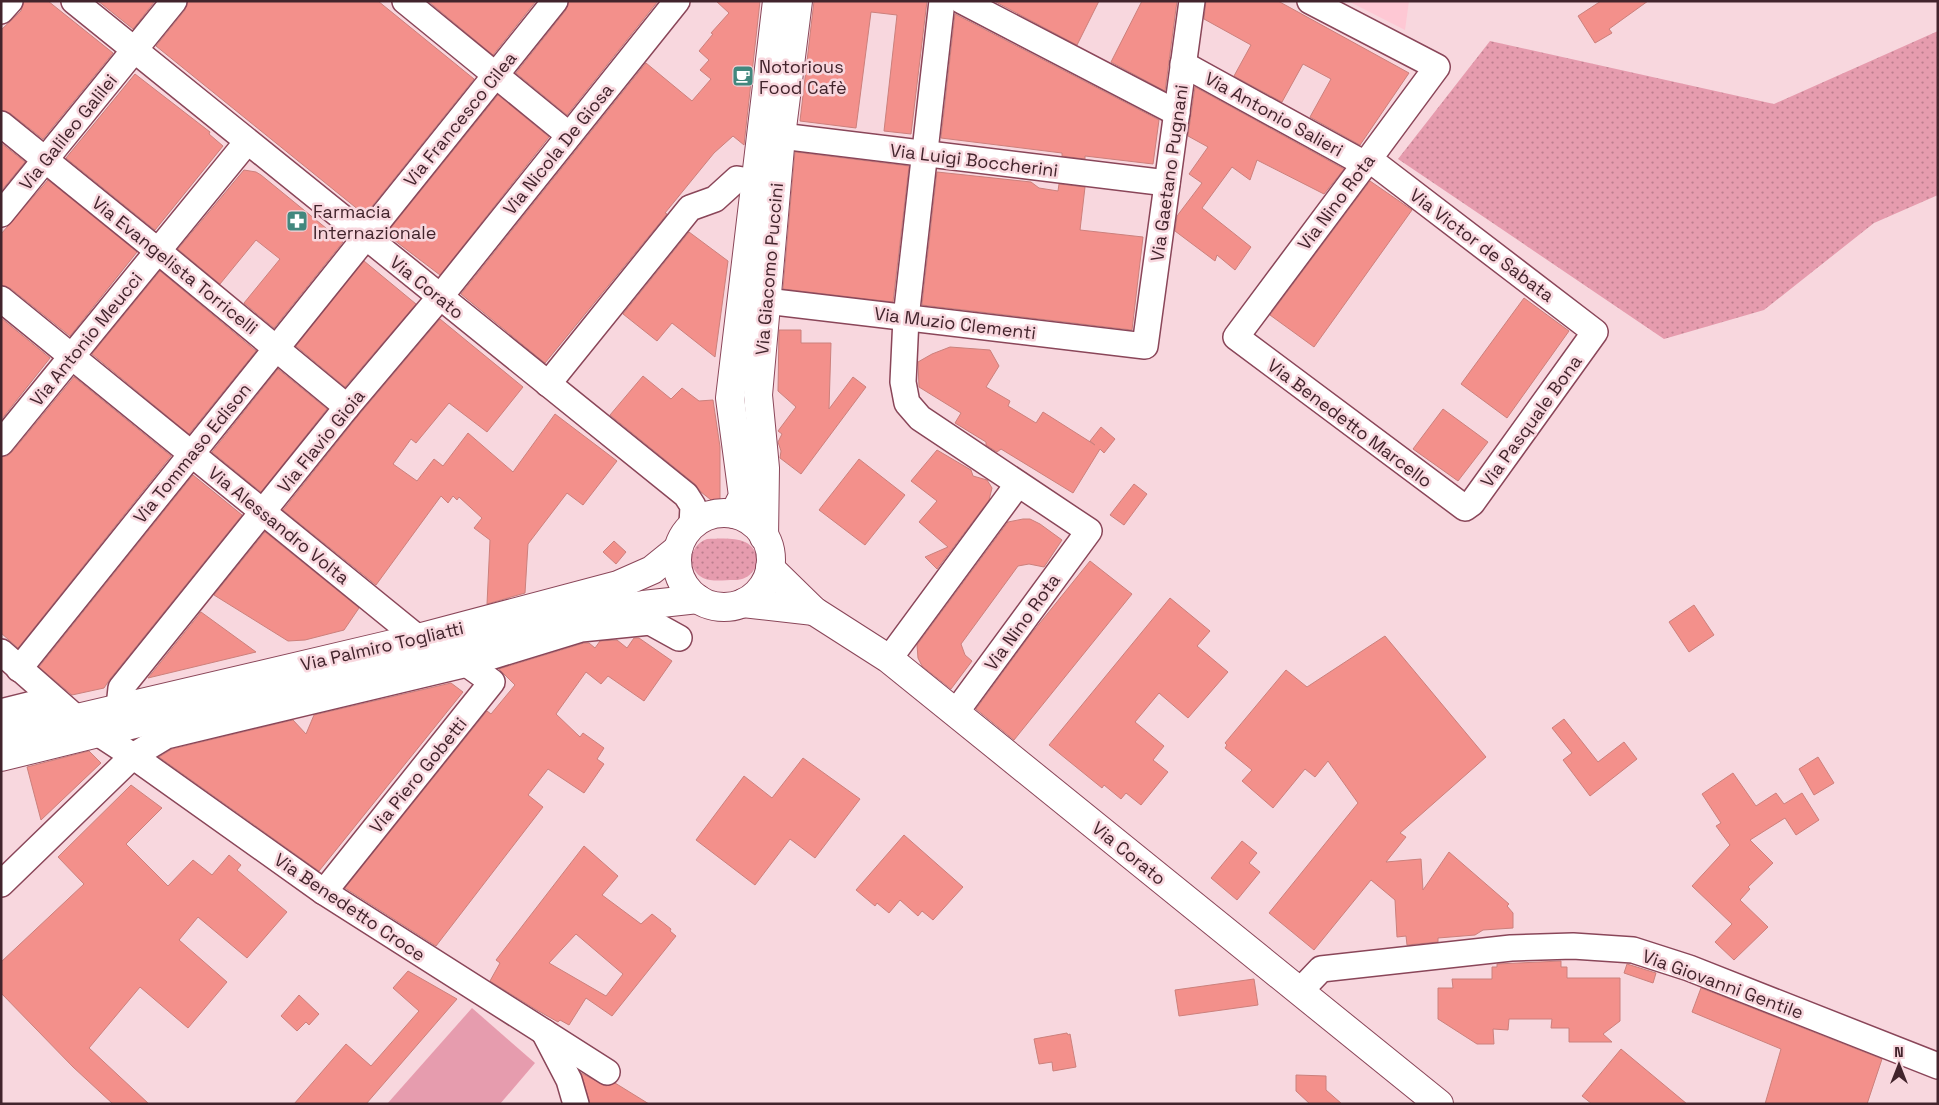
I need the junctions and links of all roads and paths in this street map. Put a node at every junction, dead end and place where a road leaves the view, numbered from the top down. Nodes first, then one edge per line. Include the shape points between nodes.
1 (10, 1) edge
2 (74, 1) edge
3 (174, 1) edge
4 (405, 1) edge
5 (555, 1) edge
6 (677, 1) edge
7 (778, 1) edge
8 (798, 1) edge
9 (942, 1) edge
10 (962, 1) edge
11 (1192, 1) edge
12 (1310, 1) edge
13 (1, 11) edge
14 (134, 50) junction
15 (1183, 64) junction
16 (495, 74) junction
17 (1177, 113) junction
18 (1, 124) edge
19 (569, 135) junction
20 (781, 136) junction
21 (247, 142) junction
22 (925, 154) junction
23 (45, 160) junction
24 (1367, 162) junction
25 (756, 182) junction
26 (1167, 183) junction
27 (1, 214) edge
28 (365, 237) junction
29 (158, 251) junction
30 (440, 297) junction
31 (1, 299) edge
32 (766, 301) junction
33 (906, 318) junction
34 (1595, 332) joint
35 (1236, 337) joint
36 (1145, 346) joint
37 (277, 348) junction
38 (72, 356) junction
39 (548, 384) junction
40 (347, 407) junction
41 (1, 443) edge
42 (191, 454) junction
43 (1018, 484) junction
44 (1465, 508) joint
45 (263, 512) junction
46 (734, 514) junction
47 (692, 526) junction
48 (764, 537) junction
49 (678, 549) junction
50 (770, 568) junction
51 (698, 599) junction
52 (743, 603) junction
53 (814, 611) junction
54 (418, 638) junction
55 (679, 638) dead end
56 (889, 659) junction
57 (10, 660) edge
58 (467, 664) junction
59 (53, 698) junction
60 (119, 707) junction
61 (1, 712) edge
62 (956, 712) junction
63 (76, 717) junction
64 (98, 733) junction
65 (1, 736) edge
66 (133, 756) junction
67 (1, 757) edge
68 (1, 884) edge
69 (324, 892) junction
70 (1300, 991) junction
71 (544, 1032) junction
72 (1938, 1066) edge
73 (607, 1072) dead end
74 (576, 1104) edge
75 (1439, 1104) edge

1 - 13 street
2 - 14 street, Via Corato
3 - 14 street, Via Galileo Galilei
4 - 16 street
5 - 16 street, Via Francesco Cilea
6 - 19 street, Via Nicola De Giosa
7 - 25 main road, Via Giacomo Puccini
8 - 20 main road, Via Giacomo Puccini
9 - 22 street
10 - 17 street
11 - 15 street, Via Gaetano Pugnani
12 - 24 street, Via Nino Rota via 1437,67
14 - 21 street, Via Corato
14 - 23 street, Via Galileo Galilei
15 - 17 street, Via Gaetano Pugnani
15 - 24 street, Via Antonio Salieri
16 - 19 street
16 - 28 street, Via Francesco Cilea
17 - 26 street, Via Gaetano Pugnani
18 - 23 street, Via Evangelista Torricelli
19 - 30 street, Via Nicola De Giosa
20 - 22 street, Via Luigi Boccherini
20 - 32 main road, Via Giacomo Puccini
21 - 28 street, Via Corato
21 - 29 street, Via Antonio Meucci
22 - 26 street, Via Luigi Boccherini
22 - 33 street
23 - 27 street, Via Galileo Galilei
23 - 29 street, Via Evangelista Torricelli
24 - 34 street, Via Victor de Sabata
24 - 35 street, Via Nino Rota
25 - 39 street via 737,179 715,199 690,208
25 - 46 main road, Via Giacomo Puccini via 730,398 743,496
26 - 36 street, Via Gaetano Pugnani
28 - 30 street, Via Corato
28 - 37 street, Via Tommaso Edison
29 - 37 street, Via Evangelista Torricelli
29 - 38 street, Via Antonio Meucci
30 - 39 street, Via Corato
30 - 40 street, Via Flavio Gioia
31 - 38 street, Via Alessandro Volta
32 - 33 street, Via Muzio Clementi
32 - 48 main road, Via Giacomo Puccini via 758,395 765,468
33 - 36 street, Via Muzio Clementi
33 - 43 street via 903,382 907,403 920,418
34 - 44 street, Via Pasquale Bona via 1472,503
35 - 44 street, Via Benedetto Marcello
37 - 40 street, Via Evangelista Torricelli
37 - 42 street, Via Tommaso Edison
38 - 41 street, Via Antonio Meucci
38 - 42 street, Via Alessandro Volta
39 - 47 street, Via Corato via 686,495 693,506
40 - 45 street, Via Flavio Gioia
42 - 45 street, Via Alessandro Volta
42 - 57 street, Via Tommaso Edison
43 - 56 street
43 - 62 street, Via Nino Rota via 1089,531
45 - 54 street, Via Alessandro Volta
45 - 60 street, Via Flavio Gioia via 121,688
46 - 47 main road via 715,514
46 - 48 main road via 757,527
47 - 49 main road
48 - 50 main road via 770,552
49 - 51 main road via 680,577 687,590
49 - 54 main road, Via Palmiro Togliatti via 652,570 618,585
50 - 52 main road via 756,594
50 - 53 main road, Via Corato
51 - 52 main road, Via Corato via 712,606
51 - 64 main road, Via Palmiro Togliatti via 596,612 384,667
52 - 53 main road, Via Corato
53 - 56 main road, Via Corato
54 - 60 main road, Via Palmiro Togliatti
55 - 58 street via 650,622 581,629
56 - 62 main road, Via Corato
57 - 59 street
58 - 66 street via 166,736
58 - 69 street, Via Piero Gobetti via 492,682
59 - 61 street
59 - 63 street
60 - 63 main road, Via Palmiro Togliatti
62 - 70 main road, Via Corato
63 - 64 main road
63 - 65 main road, Via Palmiro Togliatti
64 - 66 street, Via Benedetto Croce
64 - 67 main road, Via Palmiro Togliatti
66 - 68 street
66 - 69 street, Via Benedetto Croce
69 - 71 street, Via Benedetto Croce
70 - 72 street, Via Giovanni Gentile via 1321,969 1511,948 1572,946 1633,950 1689,968
70 - 75 main road, Via Corato
71 - 73 street, Via Benedetto Croce
71 - 74 street via 569,1080

